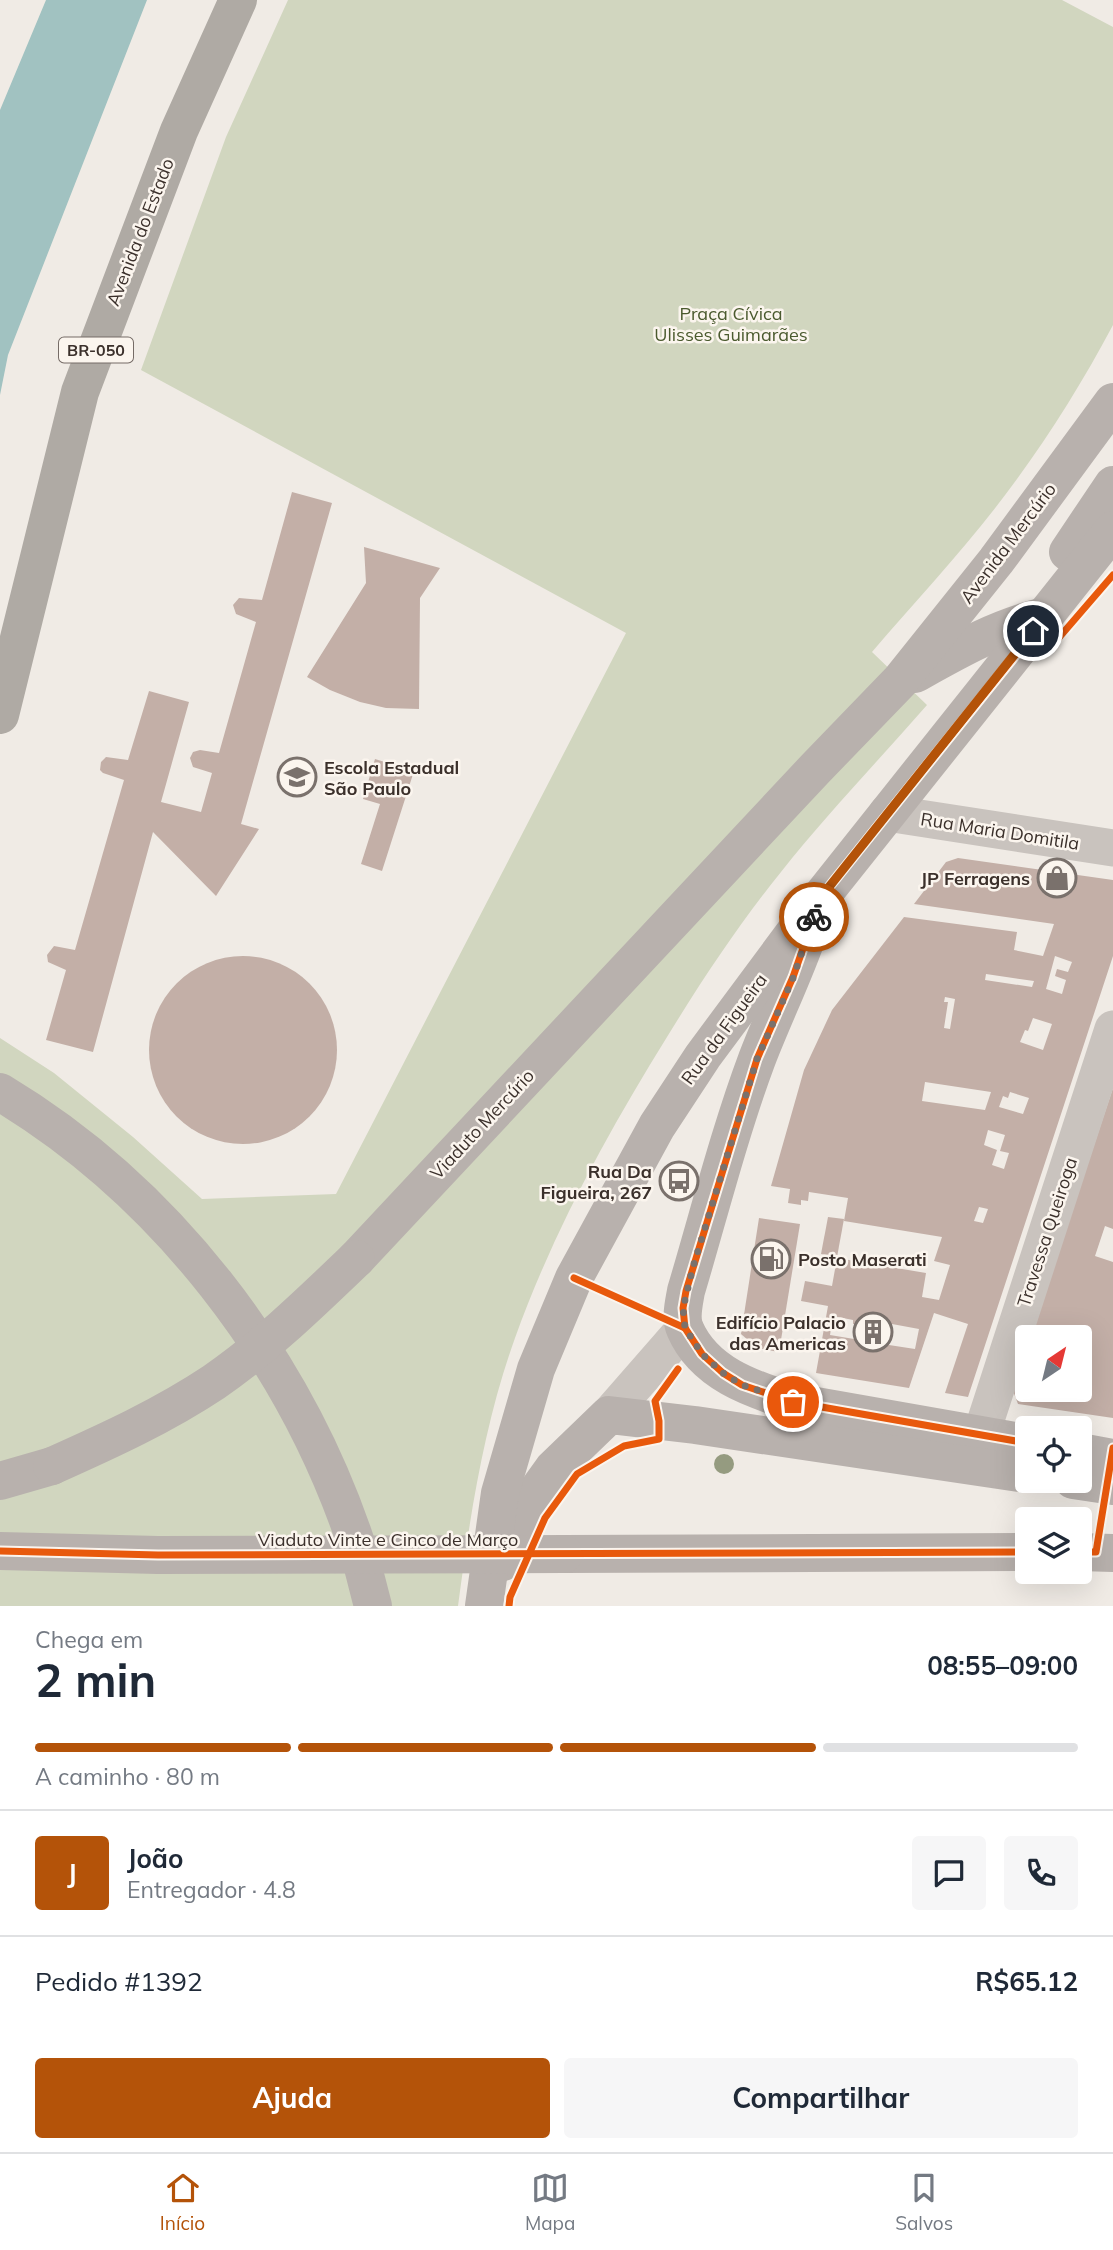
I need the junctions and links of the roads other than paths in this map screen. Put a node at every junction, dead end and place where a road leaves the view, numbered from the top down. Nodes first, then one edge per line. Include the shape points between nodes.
1 (238, 0) edge
2 (1113, 402) edge
3 (1113, 485) edge
4 (1113, 530) edge
5 (1045, 616) junction
6 (900, 681) junction
7 (0, 715) edge
8 (887, 813) junction
9 (1113, 848) edge
10 (821, 897) junction
11 (1113, 1029) edge
12 (0, 1092) edge
13 (685, 1328) junction
14 (723, 1373) junction
15 (609, 1415) junction
16 (695, 1425) junction
17 (981, 1435) junction
18 (1015, 1441) edge
19 (1092, 1454) edge
20 (1113, 1458) edge
21 (1015, 1472) edge
22 (0, 1481) edge
23 (1092, 1483) edge
24 (1113, 1486) edge
25 (0, 1551) edge
26 (1015, 1552) edge
27 (1092, 1552) edge
28 (1113, 1553) edge
29 (373, 1606) edge
30 (484, 1606) edge

1 - 7 highway, Avenida do Estado / BR-050 via 178,131 80,392
2 - 6 main road, Avenida Mercúrio
3 - 5 main road via 1057,567
4 - 5 main road, Rua da Figueira
5 - 6 main road via 987,634
5 - 8 main road, Rua da Figueira
6 - 22 main road, Viaduto Mercúrio, bridge via 356,1259 290,1321 214,1381 130,1431 52,1466
8 - 9 street, Rua Maria Domitila
8 - 10 main road, Rua da Figueira
10 - 13 main road via 793,978 757,1059 731,1141 686,1291
10 - 30 main road, Rua da Figueira via 668,1109 574,1278 536,1369 500,1493
11 - 17 street, Travessa Queiroga
12 - 29 main road, bridge via 99,1163 166,1226 226,1296 277,1373 320,1454 355,1540
13 - 14 main road via 702,1354
13 - 15 street
14 - 16 main road via 722,1387
14 - 17 main road via 742,1385 793,1402
15 - 16 main road
15 - 30 main road via 553,1469 530,1501
16 - 21 main road
17 - 18 main road
19 - 20 main road
23 - 24 main road
25 - 26 main road, Viaduto Vinte e Cinco de Março, bridge via 158,1556
27 - 28 main road

